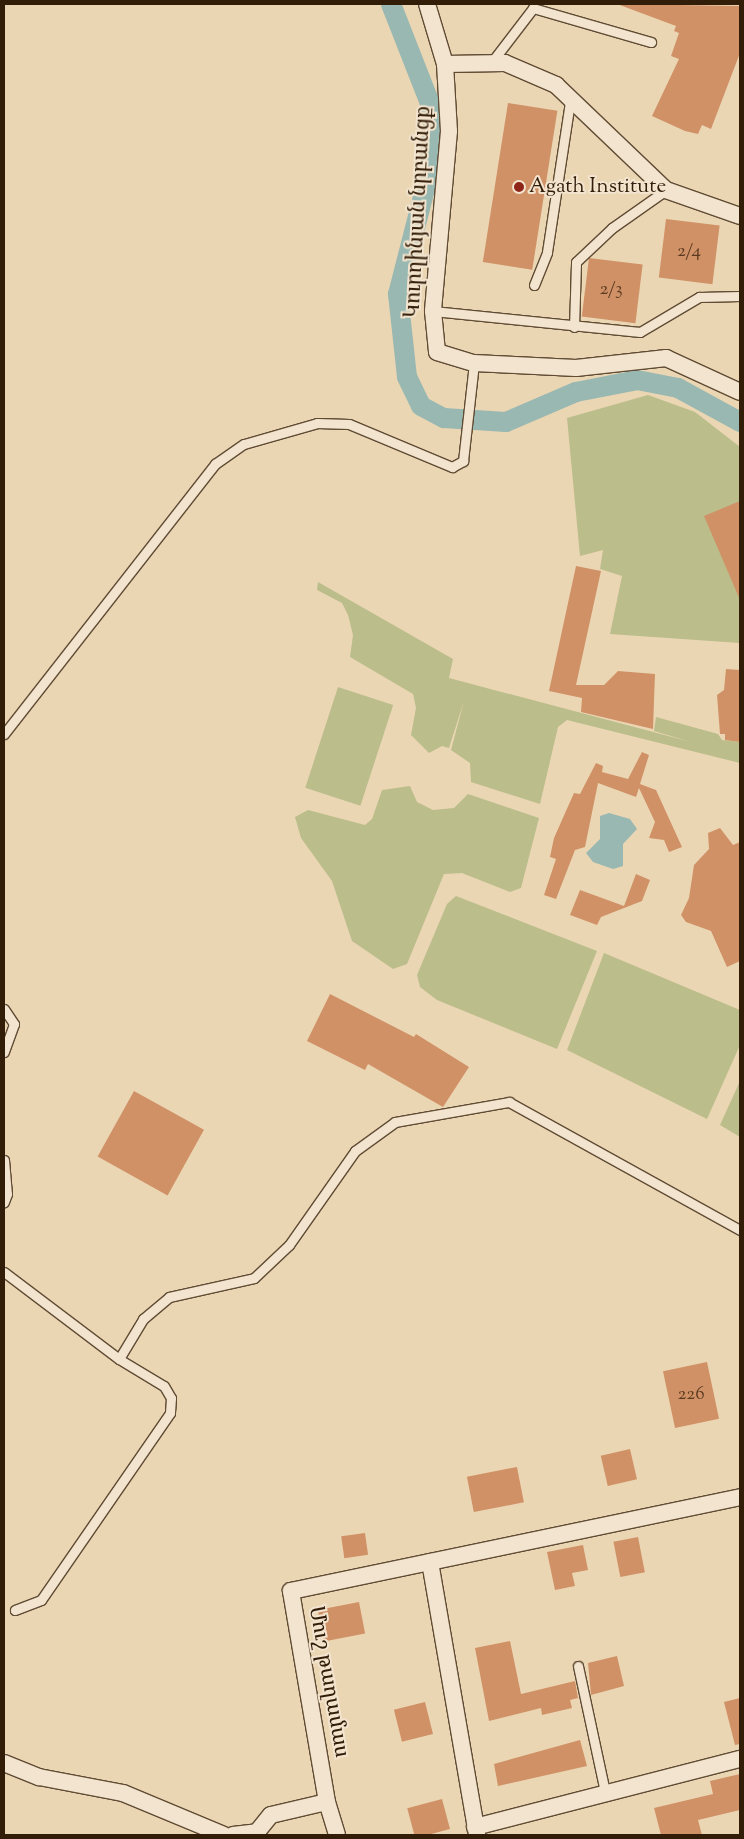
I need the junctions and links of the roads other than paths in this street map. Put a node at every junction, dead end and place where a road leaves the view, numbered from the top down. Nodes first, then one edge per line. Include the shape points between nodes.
1 (427, 4) edge
2 (651, 42) dead end
3 (491, 63) junction
4 (445, 64) junction
5 (570, 101) junction
6 (666, 190) junction
7 (740, 216) edge
8 (534, 285) dead end
9 (740, 296) edge
10 (432, 311) junction
11 (574, 327) junction
12 (474, 363) junction
13 (740, 392) edge
14 (4, 734) edge
15 (4, 1009) edge
16 (4, 1052) edge
17 (4, 1160) edge
18 (4, 1202) edge
19 (740, 1230) edge
20 (4, 1272) edge
21 (119, 1359) junction
22 (740, 1497) edge
23 (430, 1562) junction
24 (15, 1610) dead end
25 (578, 1666) dead end
26 (740, 1759) edge
27 (4, 1763) edge
28 (605, 1792) junction
29 (327, 1802) junction
30 (476, 1831) edge
31 (257, 1834) edge
32 (224, 1835) edge
33 (233, 1835) edge
34 (336, 1835) edge

1 - 4 street, Կուրղինյան նրբանցք
2 - 3 lane via 532,8
3 - 4 street
3 - 5 street via 505,63 556,85
4 - 10 street, Կուրղինյան նրբանցք via 449,131
5 - 6 street
5 - 8 lane via 547,252
6 - 7 street
6 - 11 lane via 612,228 576,262
9 - 11 lane via 699,296 640,332
10 - 11 lane
10 - 12 street, Կուրղինյան նրբանցք via 437,352
12 - 13 street, Կուրղինյան նրբանցք via 576,368 666,358
12 - 14 lane via 463,461 452,467 349,424 317,423 244,444 215,464
15 - 16 lane via 14,1024
17 - 18 lane
19 - 21 lane via 509,1102 394,1122 355,1151 289,1245 254,1278 169,1297 143,1319
20 - 21 lane
21 - 24 lane via 164,1386 171,1398 170,1412 40,1600
22 - 23 street, Մուշ թաղամաս
23 - 29 street, Մուշ թաղամաս via 291,1591
23 - 30 street
25 - 28 lane
26 - 28 street
27 - 32 street via 39,1777 123,1793
28 - 30 street
29 - 31 street via 271,1815
29 - 34 street, Մուշ թաղամաս
31 - 33 street

